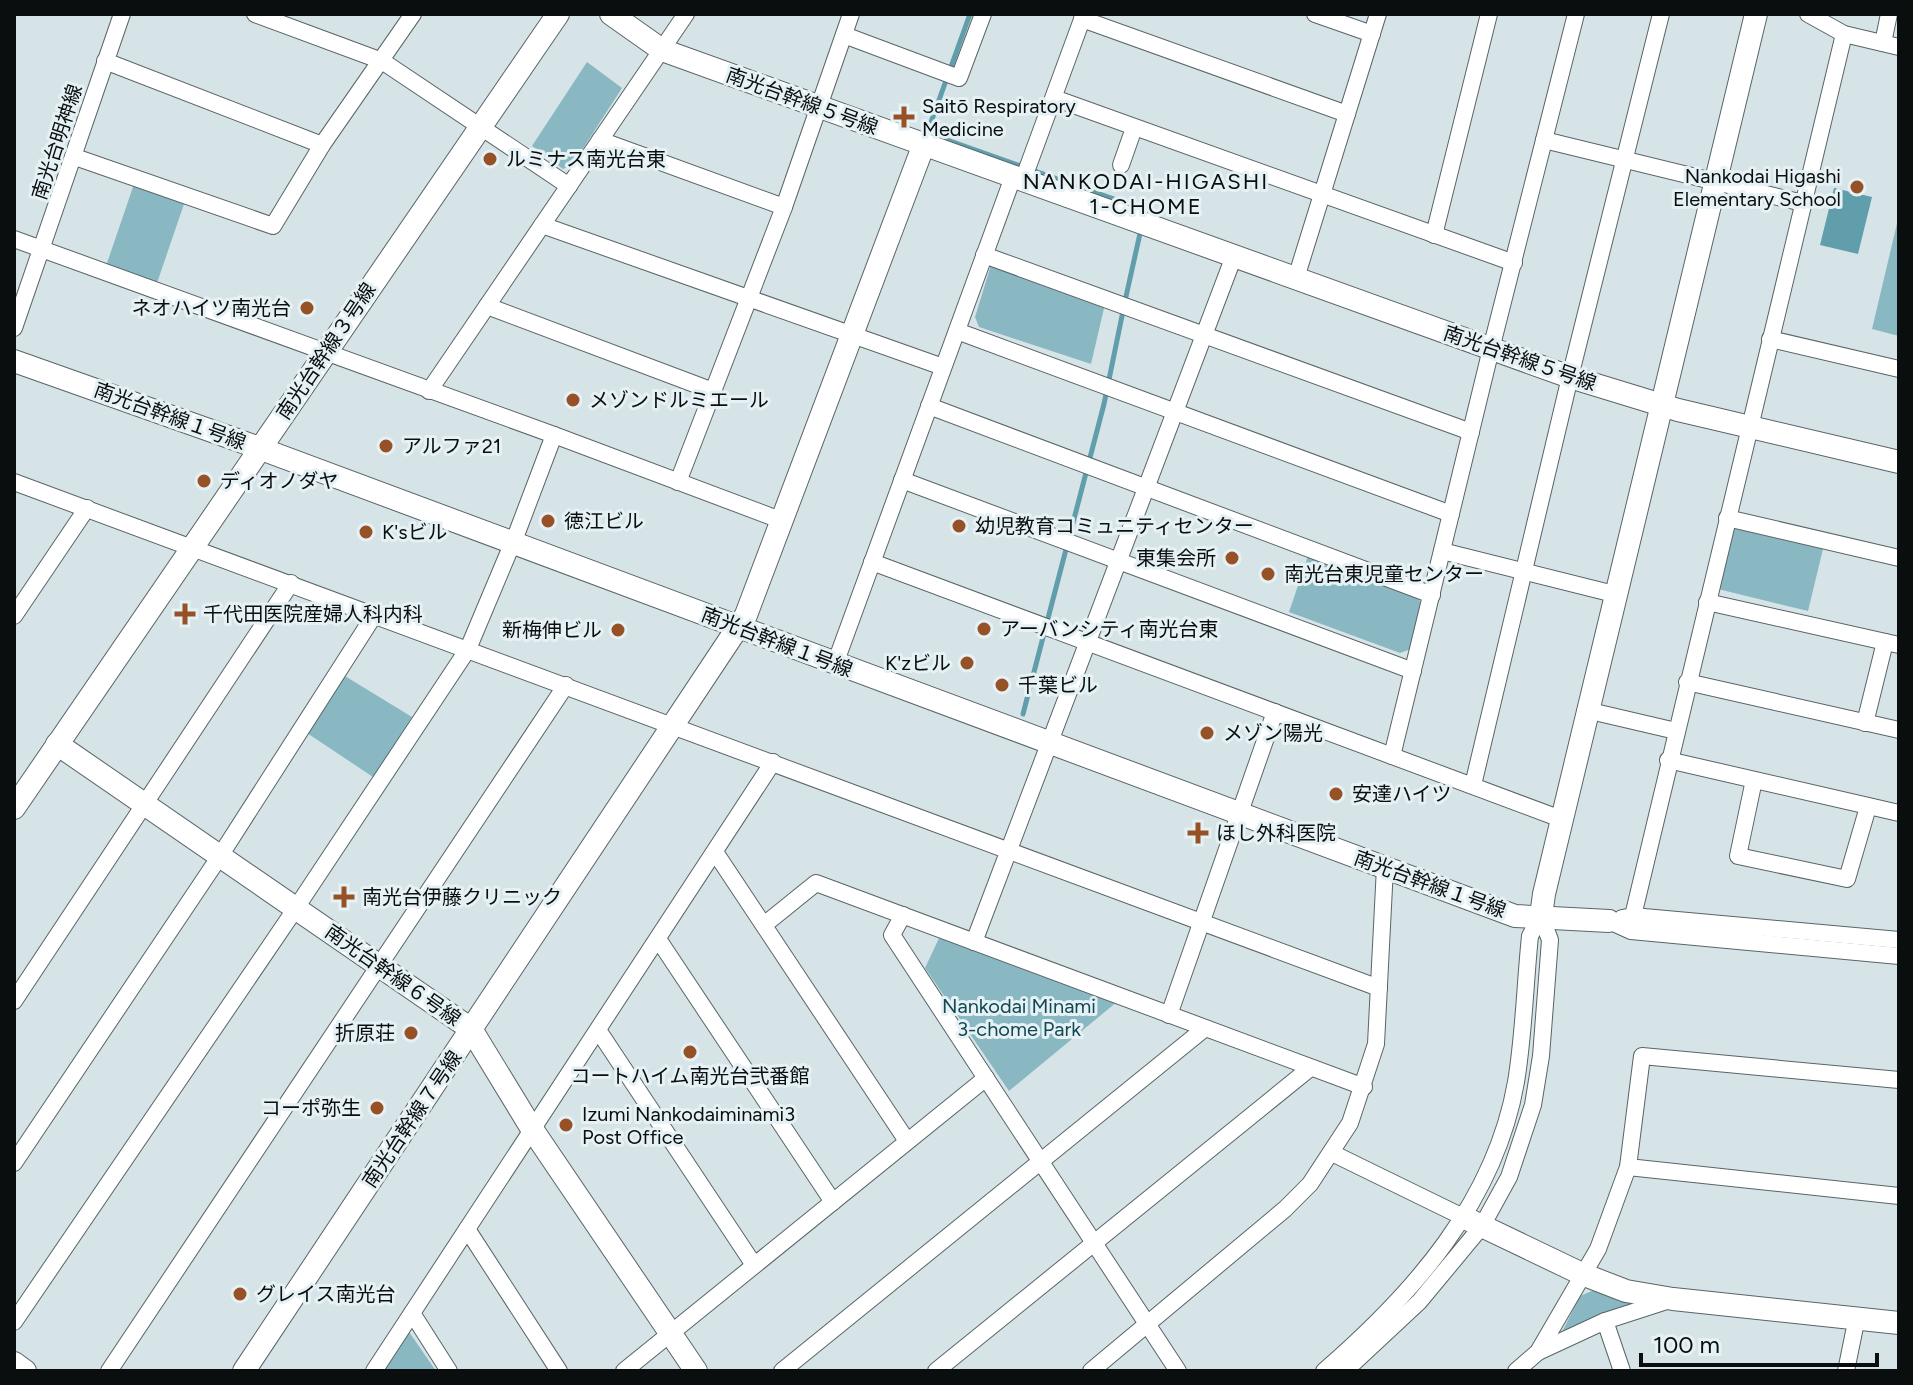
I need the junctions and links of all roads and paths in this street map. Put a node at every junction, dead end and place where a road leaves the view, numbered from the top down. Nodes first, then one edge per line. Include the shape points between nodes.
1 (122, 14) edge
2 (255, 14) edge
3 (413, 14) edge
4 (558, 14) edge
5 (611, 14) edge
6 (686, 14) edge
7 (851, 14) edge
8 (983, 14) edge
9 (1315, 14) edge
10 (1378, 14) edge
11 (1489, 14) edge
12 (1576, 14) edge
13 (1661, 14) edge
14 (1756, 14) edge
15 (1808, 14) edge
16 (1889, 14) edge
17 (1083, 17) edge
18 (1372, 34) junction
19 (1844, 34) junction
20 (844, 35) junction
21 (1891, 45) edge
22 (662, 50) junction
23 (105, 61) junction
24 (382, 61) junction
25 (1054, 98) junction
26 (819, 107) junction
27 (1347, 114) junction
28 (479, 128) junction
29 (1134, 128) junction
30 (600, 140) junction
31 (1544, 140) junction
32 (924, 144) junction
33 (322, 145) junction
34 (75, 157) junction
35 (1625, 160) junction
36 (1121, 165) dead end
37 (1023, 172) junction
38 (1716, 182) junction
39 (569, 186) junction
40 (1322, 195) junction
41 (1803, 203) junction
42 (784, 207) junction
43 (542, 225) junction
44 (1434, 235) junction
45 (14, 239) edge
46 (42, 249) junction
47 (984, 255) junction
48 (1234, 256) junction
49 (1514, 263) junction
50 (1296, 278) junction
51 (749, 299) junction
52 (487, 306) junction
53 (14, 328) edge
54 (957, 331) junction
55 (852, 335) junction
56 (1204, 335) junction
57 (1770, 339) junction
58 (1491, 349) junction
59 (324, 353) junction
60 (14, 361) edge
61 (943, 367) junction
62 (1899, 369) edge
63 (1570, 377) junction
64 (429, 391) junction
65 (713, 391) junction
66 (1661, 405) junction
67 (929, 406) junction
68 (1175, 412) junction
69 (1749, 426) junction
70 (1471, 432) junction
71 (554, 435) junction
72 (259, 449) junction
73 (1899, 462) edge
74 (902, 480) junction
75 (14, 482) edge
76 (678, 482) junction
77 (1147, 488) junction
78 (87, 508) junction
79 (1451, 514) junction
80 (1727, 518) junction
81 (783, 521) junction
82 (512, 543) junction
83 (190, 547) junction
84 (1442, 551) junction
85 (1899, 558) edge
86 (1119, 561) junction
87 (872, 562) junction
88 (1524, 572) junction
89 (291, 583) junction
90 (1614, 594) junction
91 (1432, 595) junction
92 (1707, 602) junction
93 (375, 614) junction
94 (14, 616) edge
95 (739, 627) junction
96 (1088, 642) junction
97 (1892, 644) edge
98 (468, 649) junction
99 (835, 664) junction
100 (1413, 671) junction
101 (1687, 682) junction
102 (566, 685) junction
103 (1586, 710) junction
104 (1275, 712) junction
105 (1865, 723) junction
106 (673, 725) junction
107 (1899, 730) edge
108 (1676, 731) junction
109 (1050, 743) junction
110 (57, 744) junction
111 (1392, 756) junction
112 (1668, 760) junction
113 (773, 762) junction
114 (1754, 780) junction
115 (1473, 785) junction
116 (146, 805) junction
117 (1868, 807) junction
118 (14, 808) edge
119 (1899, 813) edge
120 (1240, 814) junction
121 (1561, 819) junction
122 (1009, 850) junction
123 (715, 852) junction
124 (220, 856) junction
125 (1385, 867) junction
126 (296, 908) junction
127 (903, 915) junction
128 (1541, 916) junction
129 (1633, 916) junction
130 (1609, 921) junction
131 (1202, 922) junction
132 (764, 925) junction
133 (658, 939) junction
134 (1899, 940) edge
135 (974, 942) junction
136 (1899, 956) edge
137 (381, 965) junction
138 (1379, 988) junction
139 (14, 1001) edge
140 (1169, 1015) junction
141 (471, 1029) junction
142 (1204, 1029) junction
143 (598, 1030) junction
144 (1309, 1069) junction
145 (986, 1078) junction
146 (1899, 1080) edge
147 (1364, 1087) junction
148 (532, 1129) junction
149 (907, 1141) junction
150 (1332, 1153) junction
151 (1041, 1161) junction
152 (14, 1163) edge
153 (1628, 1167) junction
154 (1899, 1196) edge
155 (833, 1202) junction
156 (1473, 1222) junction
157 (467, 1229) junction
158 (1095, 1242) junction
159 (754, 1265) junction
160 (1582, 1274) junction
161 (1673, 1299) junction
162 (412, 1313) junction
163 (1857, 1317) junction
164 (1605, 1321) junction
165 (14, 1322) edge
166 (1899, 1323) edge
167 (1148, 1324) junction
168 (670, 1333) junction
169 (1538, 1352) junction
170 (14, 1363) edge
171 (25, 1371) edge
172 (109, 1371) edge
173 (244, 1371) edge
174 (374, 1371) edge
175 (449, 1371) edge
176 (559, 1371) edge
177 (624, 1371) edge
178 (696, 1371) edge
179 (782, 1371) edge
180 (936, 1371) edge
181 (1091, 1371) edge
182 (1178, 1371) edge
183 (1324, 1371) edge
184 (1345, 1371) edge
185 (1516, 1371) edge
186 (1622, 1371) edge
187 (1846, 1371) edge

1 - 23 street, 南光台明神線
2 - 24 street
3 - 24 street
4 - 28 street, 南光台幹線３号線
5 - 22 street, 南光台幹線５号線
6 - 22 street
7 - 20 street
8 - 20 street via 959,78
9 - 18 street
10 - 18 street
11 - 44 street
12 - 31 street
13 - 35 street
14 - 38 street
15 - 19 street
16 - 21 street
17 - 25 street
17 - 27 street
18 - 27 street
19 - 21 street
19 - 41 street
20 - 26 street
22 - 26 street, 南光台幹線５号線
22 - 30 street
23 - 33 street
23 - 34 street, 南光台明神線
24 - 28 street
24 - 33 street
25 - 29 street
25 - 37 street
26 - 32 street, 南光台幹線５号線
26 - 42 street
27 - 40 street
28 - 39 street
28 - 59 street, 南光台幹線３号線
29 - 36 street
29 - 40 street
30 - 39 street
30 - 42 street
31 - 35 street
31 - 49 street
32 - 37 street, 南光台幹線５号線
32 - 55 street, 南光台幹線７号線
33 - 34 street via 273,226
34 - 46 street, 南光台明神線
35 - 38 street
35 - 63 street
37 - 47 street
37 - 48 street, 南光台幹線５号線
38 - 41 street
38 - 66 street
39 - 43 street
40 - 44 street
40 - 50 street
41 - 57 street
42 - 51 street
43 - 51 street
43 - 52 street
44 - 49 street
45 - 46 street
46 - 53 street, 南光台明神線
46 - 59 street
47 - 54 street
47 - 56 street
48 - 50 street, 南光台幹線５号線
48 - 56 street
49 - 58 street
50 - 58 street, 南光台幹線５号線
51 - 55 street
51 - 65 street
52 - 64 street
52 - 65 street
54 - 61 street
54 - 68 street
55 - 61 street
55 - 81 street, 南光台幹線７号線
56 - 68 street
56 - 70 street
57 - 62 street
57 - 69 street
58 - 63 street, 南光台幹線５号線
58 - 70 street
59 - 64 street
59 - 72 street, 南光台幹線３号線
60 - 72 street, 南光台幹線１号線
61 - 67 street
63 - 66 street, 南光台幹線５号線
63 - 88 street
64 - 71 street
65 - 76 street
66 - 69 street, 南光台幹線５号線
66 - 90 street
67 - 74 street
67 - 77 street
68 - 77 street
68 - 79 street
69 - 73 street, 南光台幹線５号線
69 - 80 street
70 - 79 street
71 - 76 street
71 - 82 street
72 - 82 street, 南光台幹線１号線
72 - 83 street, 南光台幹線３号線
74 - 86 street
74 - 87 street
75 - 78 street
76 - 81 street
77 - 86 street
77 - 91 street
78 - 83 street
78 - 94 street
79 - 84 street
80 - 85 street
80 - 92 street
81 - 95 street, 南光台幹線７号線
82 - 95 street, 南光台幹線１号線
82 - 98 street
83 - 89 street
83 - 110 street, 南光台幹線３号線
84 - 88 street
84 - 91 street
86 - 96 street
86 - 100 street
87 - 96 street
87 - 99 street
88 - 90 street
88 - 115 street
89 - 93 street
89 - 116 street
90 - 103 street
91 - 100 street
92 - 97 street
92 - 101 street
93 - 98 street
93 - 124 street
95 - 99 street, 南光台幹線１号線
95 - 106 street, 南光台幹線７号線
96 - 104 street
96 - 109 street
97 - 105 street
98 - 102 street
98 - 126 street
99 - 109 street, 南光台幹線１号線
100 - 111 street
101 - 105 street
101 - 108 street
102 - 106 street
102 - 137 street
103 - 108 street
103 - 121 street
104 - 111 street
104 - 120 street
105 - 107 street
106 - 113 street
106 - 141 street, 南光台幹線７号線
108 - 112 street
109 - 120 street, 南光台幹線１号線
109 - 122 street
110 - 116 street, 南光台幹線６号線
110 - 118 street, 南光台幹線３号線
111 - 115 street
112 - 114 street
112 - 129 street
113 - 122 street
113 - 123 street
114 - 117 street
114 - 117 street via 1738,856 1847,879
115 - 121 street
116 - 124 street, 南光台幹線６号線
116 - 139 street
117 - 119 street
120 - 125 street, 南光台幹線１号線
120 - 131 street
121 - 128 street
122 - 131 street
122 - 135 street
123 - 132 street
123 - 133 street
124 - 126 street, 南光台幹線６号線
124 - 152 street
125 - 128 street, 南光台幹線１号線 via 1515,916
125 - 138 street
126 - 137 street, 南光台幹線６号線
126 - 165 street
127 - 132 street via 816,883
127 - 135 street
127 - 145 street via 892,935
128 - 130 street, 南光台幹線１号線
128 - 156 street via 1530,936 1520,1052 1506,1122
129 - 130 street
129 - 134 street
130 - 136 street via 1631,931
131 - 138 street
131 - 140 street
132 - 149 street
133 - 143 street
133 - 155 street
135 - 140 street
137 - 141 street, 南光台幹線６号線
137 - 172 street
138 - 147 street via 1376,1044
140 - 142 street
141 - 148 street, 南光台幹線６号線
141 - 173 street, 南光台幹線７号線
142 - 144 street
142 - 151 street
143 - 148 street
143 - 159 street
144 - 147 street
144 - 158 street
145 - 149 street
145 - 151 street
146 - 153 street via 1642,1056
147 - 150 street
148 - 157 street
148 - 168 street, 南光台幹線６号線
149 - 155 street
150 - 156 street
150 - 167 street via 1285,1209
151 - 158 street
151 - 179 street
153 - 154 street
153 - 160 street via 1598,1249
155 - 159 street
156 - 160 street
156 - 183 street via 1378,1323
156 - 184 street via 1419,1302
157 - 162 street
157 - 176 street
158 - 167 street
158 - 180 street
159 - 168 street
160 - 161 street via 1626,1291
160 - 169 street
161 - 163 street
161 - 164 street
162 - 174 street
162 - 175 street
163 - 166 street
163 - 187 street
164 - 169 street
164 - 186 street
167 - 181 street
167 - 182 street
168 - 177 street
168 - 178 street, 南光台幹線６号線
169 - 185 street
170 - 171 street

